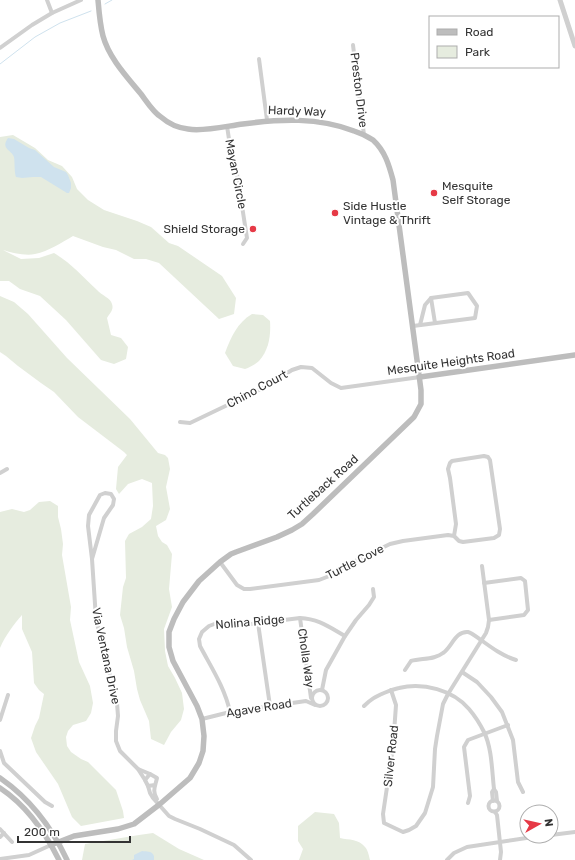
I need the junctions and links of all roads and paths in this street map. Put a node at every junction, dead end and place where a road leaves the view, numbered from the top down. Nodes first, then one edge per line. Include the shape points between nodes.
1 (47, 0) edge
2 (81, 0) edge
3 (98, 0) edge
4 (560, 0) edge
5 (52, 13) junction
6 (353, 45) dead end
7 (575, 46) edge
8 (0, 48) edge
9 (259, 59) dead end
10 (267, 120) junction
11 (227, 126) junction
12 (364, 135) junction
13 (244, 244) dead end
14 (431, 298) junction
15 (435, 323) junction
16 (420, 325) junction
17 (413, 326) junction
18 (575, 356) edge
19 (420, 377) junction
20 (331, 383) joint
21 (180, 422) dead end
22 (7, 469) dead end
23 (0, 473) edge
24 (454, 536) junction
25 (92, 559) junction
26 (220, 562) junction
27 (482, 566) dead end
28 (484, 583) junction
29 (373, 589) dead end
30 (300, 618) junction
31 (489, 620) junction
32 (258, 623) junction
33 (345, 636) junction
34 (481, 641) junction
35 (516, 660) dead end
36 (405, 670) dead end
37 (462, 672) junction
38 (322, 690) junction
39 (391, 690) junction
40 (448, 694) junction
41 (8, 695) dead end
42 (311, 698) junction
43 (316, 705) junction
44 (270, 706) junction
45 (364, 706) dead end
46 (230, 712) junction
47 (202, 719) junction
48 (0, 720) edge
49 (508, 725) junction
50 (485, 734) junction
51 (0, 751) edge
52 (138, 770) junction
53 (150, 774) junction
54 (0, 778) edge
55 (145, 780) junction
56 (155, 785) junction
57 (148, 786) junction
58 (0, 788) edge
59 (523, 792) dead end
60 (495, 801) junction
61 (468, 803) dead end
62 (160, 804) junction
63 (52, 806) dead end
64 (496, 812) junction
65 (0, 829) edge
66 (575, 832) edge
67 (4, 833) junction
68 (559, 834) edge
69 (0, 837) edge
70 (519, 839) edge
71 (500, 841) junction
72 (12, 842) dead end
73 (57, 842) junction
74 (51, 845) junction
75 (0, 859) edge
76 (59, 860) edge
77 (67, 860) edge
78 (251, 860) edge
79 (447, 860) edge
80 (500, 860) edge

1 - 5 street
2 - 5 street
3 - 11 main road, Hardy Way via 107,47 160,117 170,124 192,130
4 - 7 street
5 - 8 street via 32,24
6 - 12 street, Preston Drive
9 - 10 street
10 - 11 main road, Hardy Way
10 - 12 main road, Hardy Way via 326,122
11 - 13 street, Mayan Circle via 247,238
12 - 17 main road, Hardy Way via 383,152 389,164
14 - 15 street
14 - 15 street via 468,293 477,306 475,318
14 - 16 street via 425,305
15 - 16 street
16 - 17 street
17 - 19 main road, Hardy Way
18 - 19 main road, Mesquite Heights Road
19 - 20 street, Mesquite Heights Road via 341,388
19 - 26 main road, Turtleback Road via 421,404 414,417 313,514 292,530 231,554
20 - 21 street, Chino Court via 312,368 301,367 190,423
22 - 23 street
24 - 24 street, Turtle Cove via 456,524 448,469 450,463 488,457 499,535 464,542
24 - 26 street, Turtle Cove via 390,544 319,580 250,589 236,585
25 - 25 street, Via Ventana Drive via 104,518 113,505 114,499 111,494 105,493 100,496 89,515
25 - 52 street, Via Ventana Drive via 96,619 117,703 116,741 120,751
26 - 47 main road, Turtleback Road via 199,581 183,602 169,632 169,647 173,661 198,706
27 - 28 street
28 - 31 street
28 - 31 street via 520,578 525,581 528,610 524,615
29 - 33 street via 372,601
30 - 32 street, Nolina Ridge
30 - 33 street, Nolina Ridge via 321,622
30 - 42 street, Cholla Way
31 - 34 street
32 - 44 street
32 - 46 street, Nolina Ridge via 236,626 217,623 209,626 199,638 200,646 222,689
33 - 38 street via 326,670
34 - 35 street via 508,658
34 - 36 street via 469,632 462,633 444,653 432,658 411,661
34 - 37 street
37 - 40 street
37 - 49 street via 477,682 491,697
38 - 42 street via 314,691
38 - 43 street via 328,696 327,702 321,706
39 - 40 street via 409,686 424,687
39 - 40 street, Silver Road via 396,705 383,814 384,823 403,832 416,826 425,813 433,787 435,749 443,704
39 - 45 street
40 - 50 street via 469,708
41 - 48 street
42 - 43 street
43 - 44 street, Agave Road via 306,701
44 - 46 street, Agave Road
46 - 47 street, Agave Road
47 - 62 main road, Turtleback Road via 203,751 199,763 190,778
49 - 50 street
49 - 59 street via 513,740 518,782
50 - 60 street
50 - 61 street via 468,740 464,747 470,796
51 - 63 street via 4,763
52 - 53 street, Via Ventana Drive
52 - 55 street, Via Ventana Drive
53 - 55 street
53 - 56 street via 156,778
54 - 73 main road via 31,805
55 - 57 street, Via Ventana Drive
56 - 57 street
56 - 62 street via 154,794
57 - 62 street via 153,798
58 - 74 main road via 32,818
60 - 64 street via 499,806
60 - 64 street via 490,802 488,808
62 - 73 main road, Turtleback Road via 134,824
62 - 78 street via 169,816 234,846
64 - 71 street
65 - 67 street
66 - 68 street
67 - 69 street
67 - 72 street
70 - 71 street
71 - 79 street via 467,846
71 - 80 street
73 - 74 main road, Turtleback Road
73 - 77 main road
74 - 75 street, Turtleback Road via 29,855
74 - 76 main road

